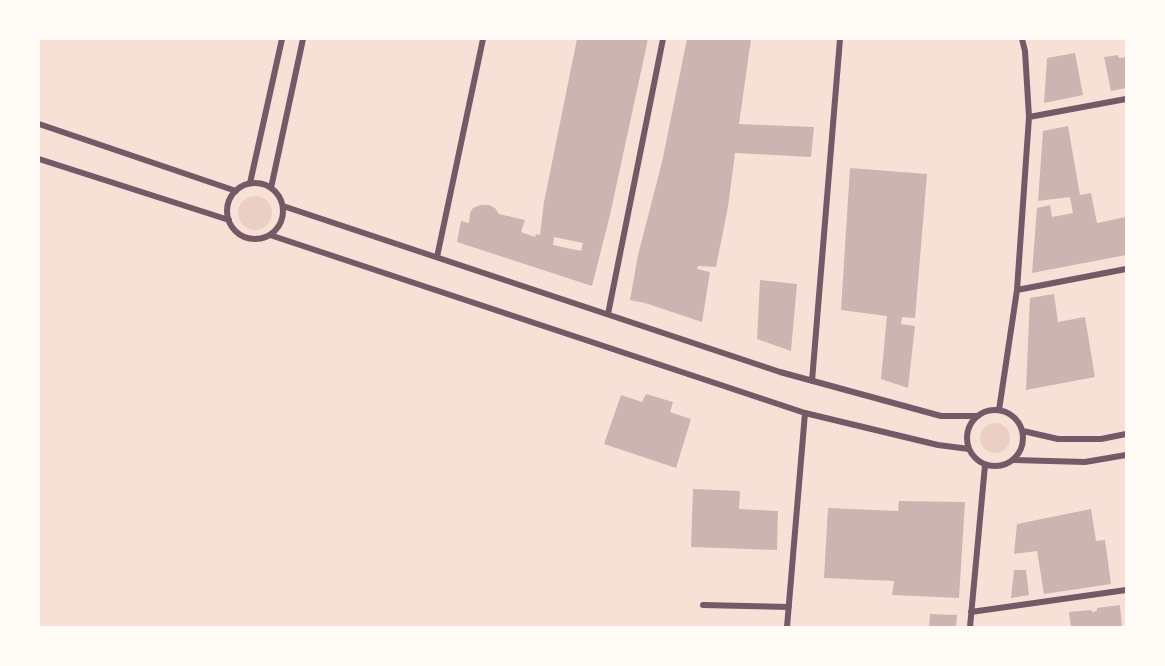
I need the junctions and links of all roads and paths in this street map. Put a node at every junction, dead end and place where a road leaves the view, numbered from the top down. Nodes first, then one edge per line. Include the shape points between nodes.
1 (282, 39) edge
2 (303, 39) edge
3 (483, 39) edge
4 (663, 39) edge
5 (840, 39) edge
6 (1022, 39) edge
7 (1126, 99) edge
8 (1029, 117) junction
9 (39, 124) edge
10 (39, 159) edge
11 (250, 183) junction
12 (271, 188) junction
13 (236, 191) junction
14 (283, 206) junction
15 (229, 220) junction
16 (270, 235) junction
17 (437, 257) junction
18 (1126, 269) edge
19 (1017, 290) junction
20 (608, 314) junction
21 (812, 381) junction
22 (999, 410) junction
23 (805, 413) junction
24 (978, 416) junction
25 (1023, 431) junction
26 (1126, 434) edge
27 (969, 449) junction
28 (1126, 455) edge
29 (1014, 460) junction
30 (986, 465) junction
31 (1126, 590) edge
32 (703, 605) dead end
33 (789, 607) junction
34 (971, 612) junction
35 (788, 627) edge
36 (970, 627) edge

1 - 11 street
2 - 12 street
3 - 17 street
4 - 20 street
5 - 21 street
6 - 8 street
7 - 8 street
8 - 19 street
9 - 13 street
10 - 15 street
11 - 12 street
11 - 13 street
12 - 14 street
13 - 15 street via 228,205
14 - 16 street via 281,222
14 - 17 street
15 - 16 street via 246,237
16 - 23 street
17 - 20 street
18 - 19 street
19 - 22 street
20 - 21 street
21 - 24 street via 941,416
22 - 24 street
22 - 25 street via 1018,421
23 - 27 street
23 - 33 street
24 - 27 street via 970,425
25 - 26 street via 1058,439 1101,439
25 - 29 street via 1024,442
27 - 30 street
28 - 29 street via 1084,462
29 - 30 street via 995,467
30 - 34 street
31 - 34 street
32 - 33 street
33 - 35 street
34 - 36 street

